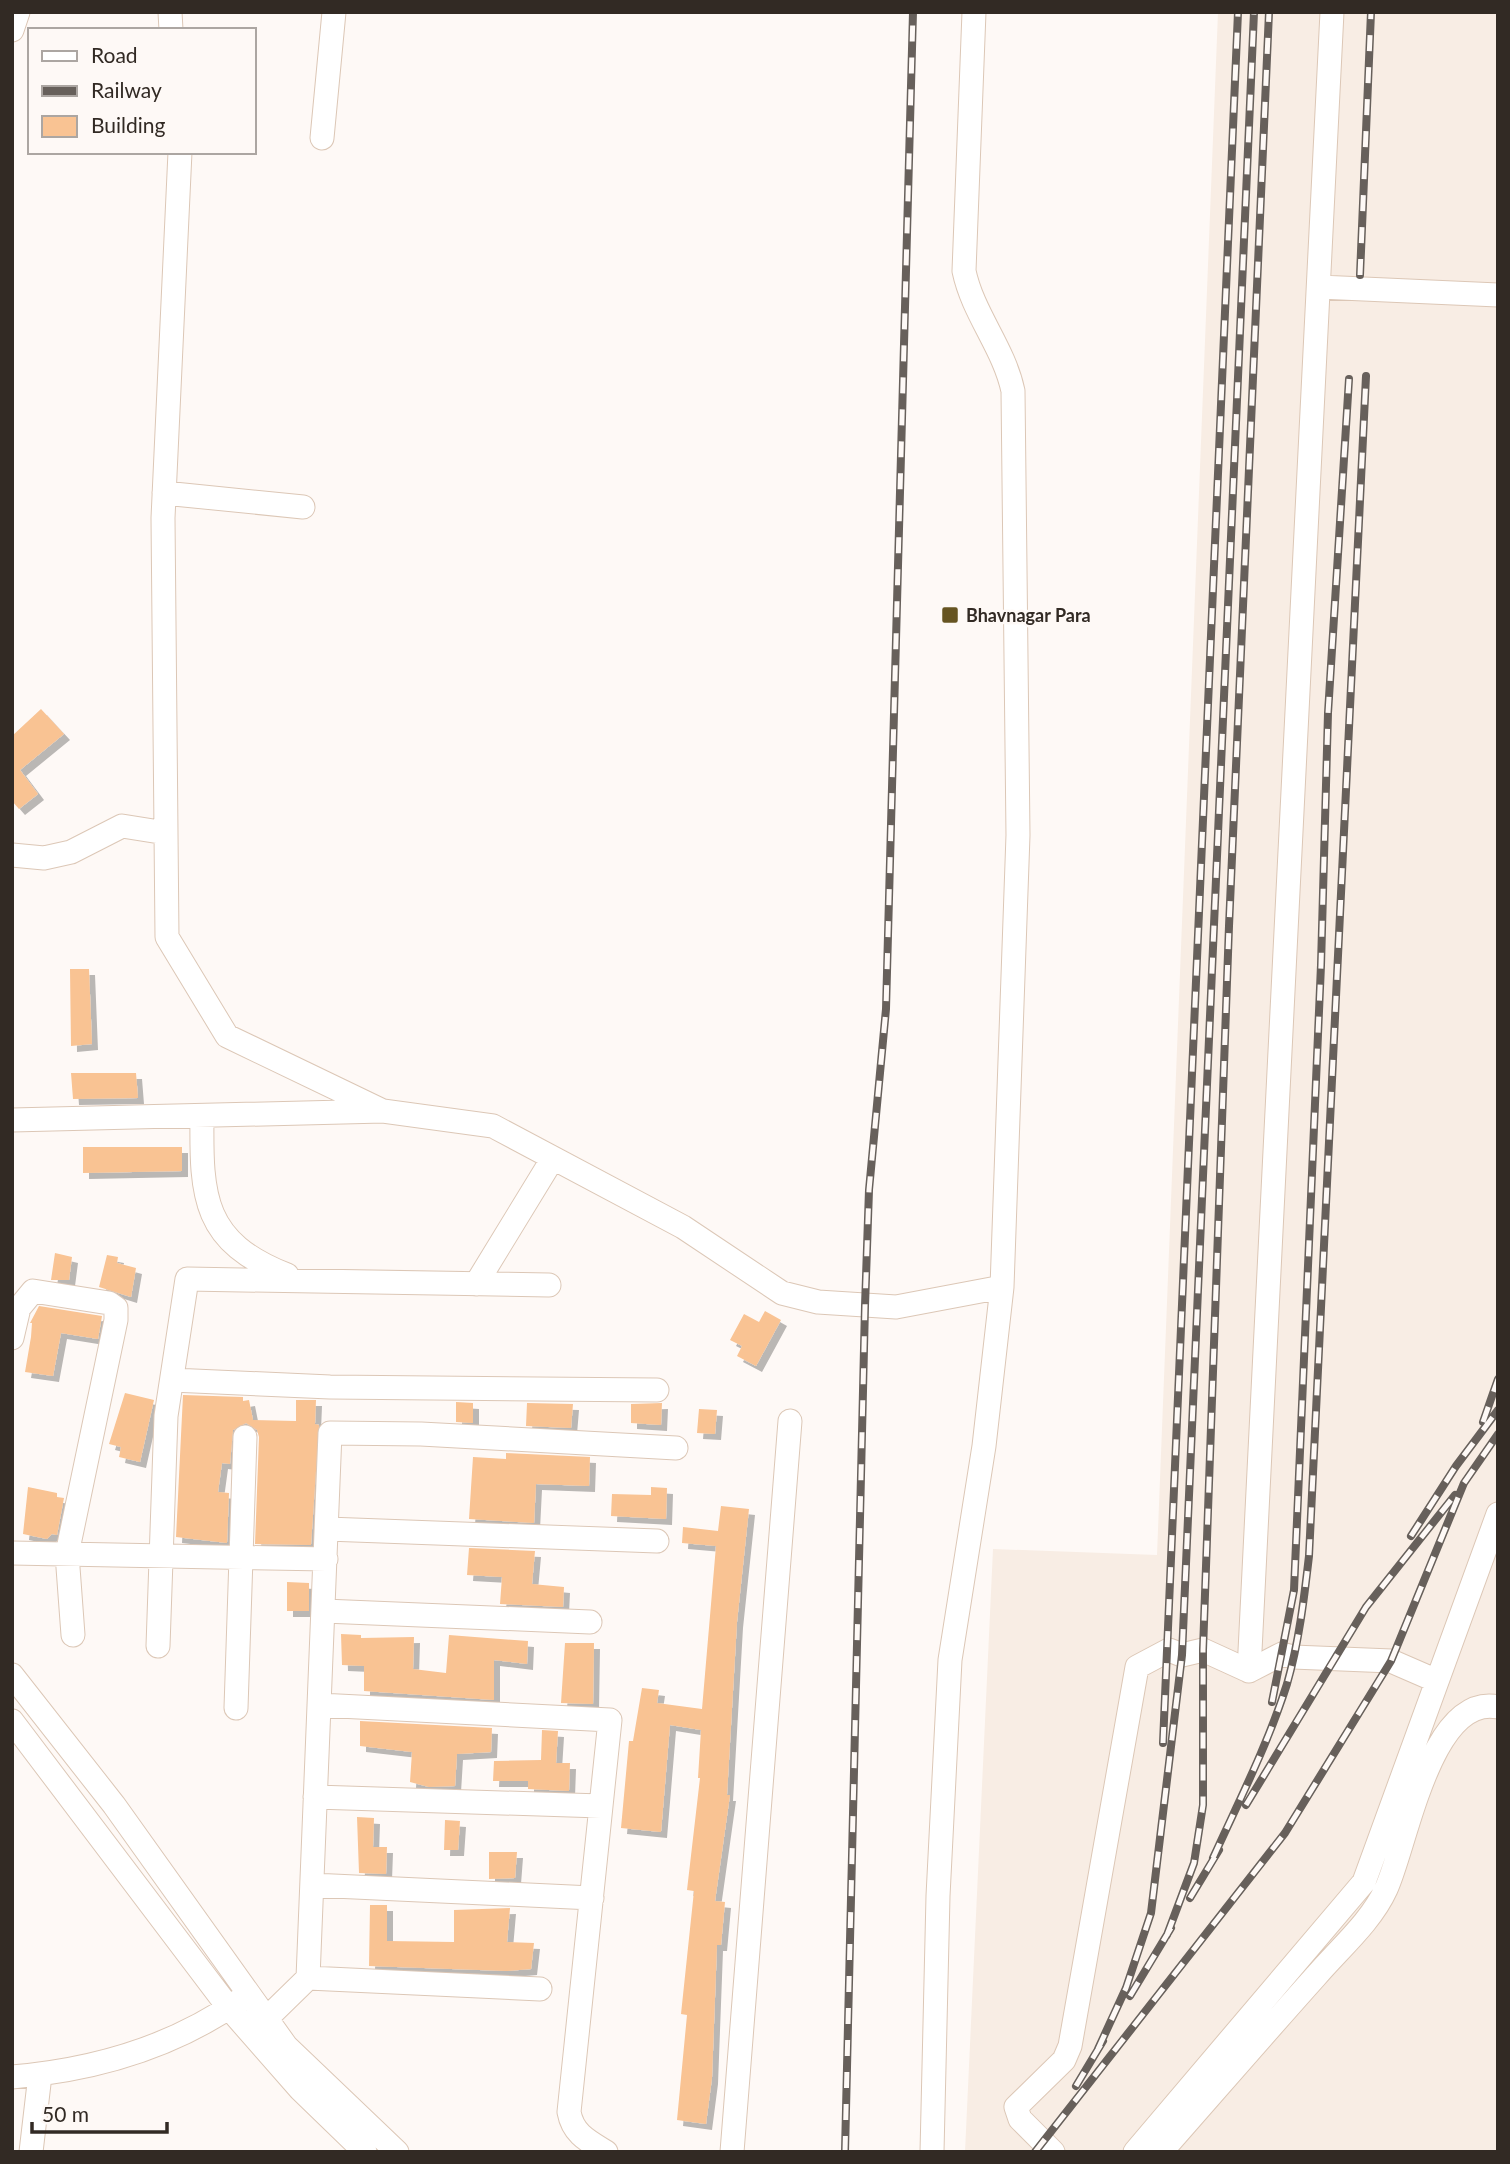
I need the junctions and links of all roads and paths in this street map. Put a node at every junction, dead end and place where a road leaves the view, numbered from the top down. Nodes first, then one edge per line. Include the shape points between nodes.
1 (18, 12) edge
2 (334, 12) edge
3 (974, 12) edge
4 (1332, 12) edge
5 (12, 30) edge
6 (322, 138) dead end
7 (180, 154) edge
8 (1319, 287) junction
9 (1498, 295) edge
10 (164, 493) junction
11 (303, 507) dead end
12 (166, 833) junction
13 (12, 855) edge
14 (383, 1111) junction
15 (202, 1116) junction
16 (12, 1120) edge
17 (554, 1158) junction
18 (302, 1281) junction
19 (476, 1284) junction
20 (549, 1285) dead end
21 (1003, 1287) junction
22 (12, 1338) edge
23 (172, 1380) junction
24 (657, 1390) dead end
25 (790, 1421) dead end
26 (246, 1437) dead end
27 (676, 1448) dead end
28 (1498, 1514) edge
29 (327, 1529) junction
30 (657, 1541) dead end
31 (12, 1553) edge
32 (67, 1554) junction
33 (161, 1556) junction
34 (241, 1557) junction
35 (326, 1559) junction
36 (324, 1611) junction
37 (590, 1622) dead end
38 (73, 1635) dead end
39 (158, 1646) dead end
40 (1249, 1671) junction
41 (12, 1675) edge
42 (1437, 1681) junction
43 (319, 1705) junction
44 (1498, 1707) edge
45 (236, 1708) dead end
46 (12, 1721) edge
47 (315, 1797) junction
48 (601, 1806) junction
49 (312, 1885) junction
50 (592, 1898) junction
51 (308, 1978) junction
52 (540, 1989) dead end
53 (248, 1994) junction
54 (229, 2008) junction
55 (266, 2019) junction
56 (21, 2075) edge
57 (31, 2152) edge
58 (365, 2152) edge
59 (397, 2152) edge
60 (606, 2152) edge
61 (732, 2152) edge
62 (932, 2152) edge
63 (1053, 2152) edge
64 (1135, 2152) edge
65 (1161, 2152) edge

1 - 5 street
2 - 6 street
3 - 21 street via 964,271 1013,391 1018,835
4 - 8 street
7 - 10 street
8 - 9 street
8 - 40 street
10 - 11 street
10 - 12 street
12 - 13 street via 122,826 71,852 44,858
12 - 14 street via 167,937 227,1036
14 - 15 street
14 - 17 street via 493,1126
15 - 16 street
15 - 18 street via 202,1181 217,1226 255,1262
17 - 19 street
17 - 21 street via 683,1227 782,1293 818,1302 896,1307
18 - 19 street
18 - 23 street via 187,1279
19 - 20 street
21 - 62 street via 950,1661
22 - 32 street via 19,1308 33,1292 109,1303 116,1308
23 - 24 street via 330,1387
23 - 33 street via 166,1416
25 - 61 street
26 - 34 street
27 - 29 street via 330,1433
28 - 42 street
29 - 30 street
29 - 35 street
31 - 32 street
32 - 33 street
32 - 38 street
33 - 34 street
33 - 39 street
34 - 35 street
34 - 45 street
35 - 36 street
36 - 37 street
36 - 43 street
40 - 42 street via 1282,1654 1391,1661
40 - 63 street via 1203,1650 1182,1654 1169,1650 1134,1672 1070,2046 1064,2060 1016,2107 1020,2119
41 - 53 street via 114,1805
42 - 64 street via 1358,1893
43 - 47 street
43 - 48 street via 610,1720
44 - 65 street via 1477,1708 1440,1743 1427,1766 1381,1899
46 - 54 street
47 - 48 street
47 - 49 street
48 - 50 street
49 - 50 street
49 - 51 street
50 - 60 street via 569,2112 571,2125 580,2136
51 - 52 street
51 - 55 street
53 - 54 street
53 - 55 street
54 - 56 street via 155,2047 84,2068
54 - 58 street via 300,2089
55 - 59 street via 286,2046
56 - 57 street

